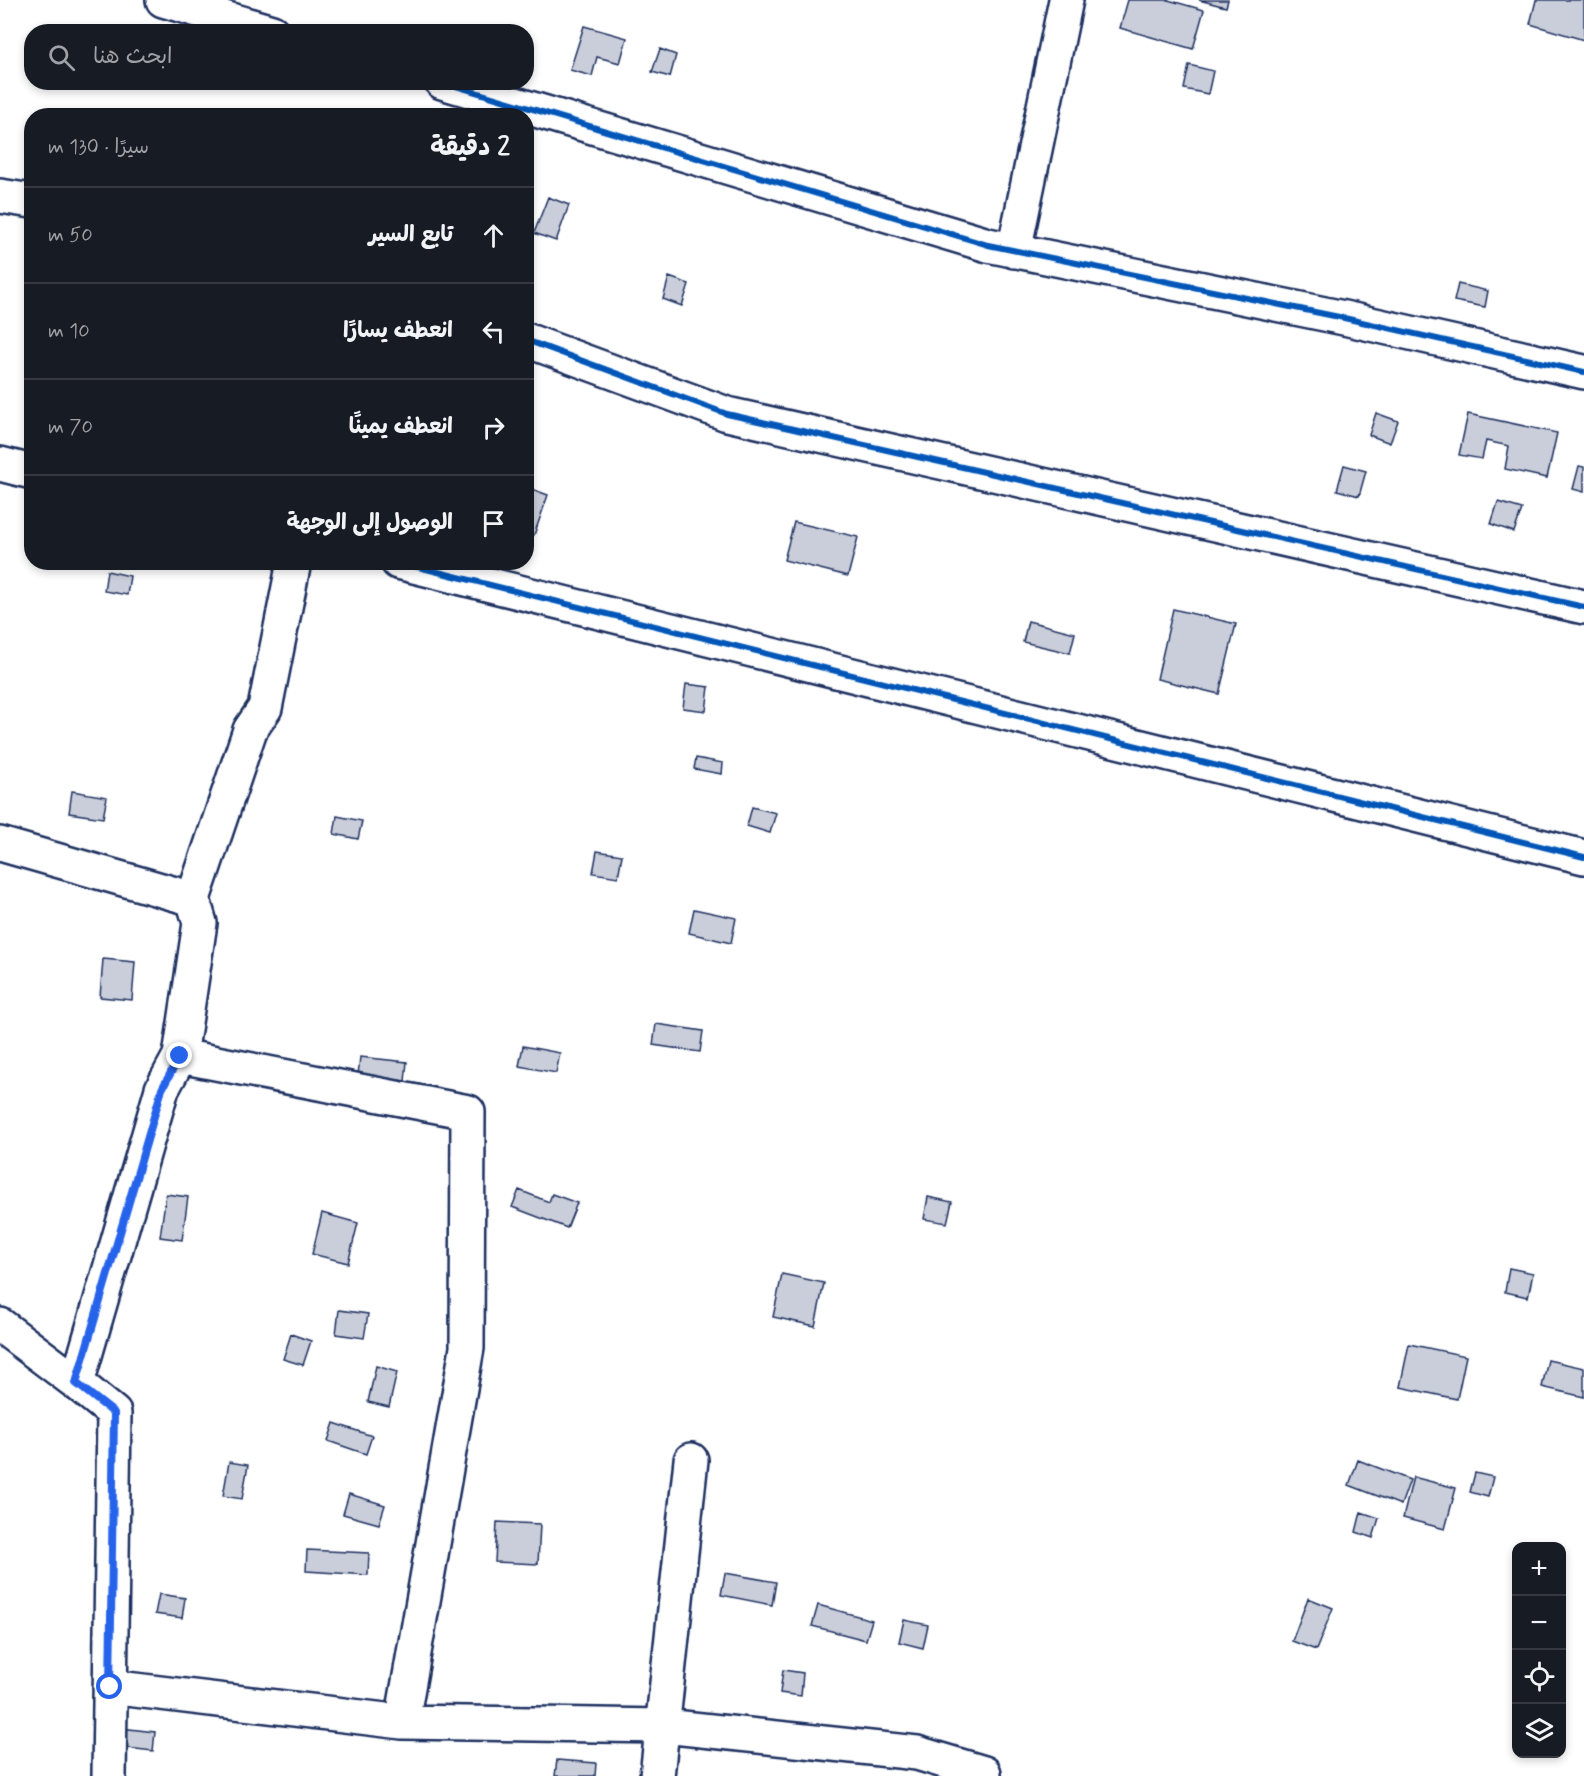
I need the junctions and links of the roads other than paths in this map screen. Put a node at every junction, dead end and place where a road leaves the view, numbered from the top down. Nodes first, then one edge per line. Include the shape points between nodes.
1 (163, 0) edge
2 (1066, 0) edge
3 (217, 7) edge
4 (254, 24) edge
5 (469, 90) edge
6 (529, 108) edge
7 (534, 110) edge
8 (0, 196) edge
9 (24, 200) edge
10 (1014, 251) junction
11 (534, 343) edge
12 (1584, 372) edge
13 (0, 464) edge
14 (24, 470) edge
15 (292, 570) edge
16 (430, 570) edge
17 (1584, 607) edge
18 (0, 844) edge
19 (1584, 857) edge
20 (193, 899) junction
21 (180, 1056) junction
22 (0, 1325) edge
23 (76, 1383) junction
24 (691, 1460) dead end
25 (110, 1687) junction
26 (402, 1722) junction
27 (664, 1725) junction
28 (109, 1776) edge
29 (657, 1776) edge
30 (983, 1776) edge

1 - 3 street
2 - 10 street
3 - 4 street
5 - 6 street
7 - 10 street
8 - 9 street
10 - 12 street
11 - 17 street via 727,414
13 - 14 street
15 - 20 street via 265,708 250,730
16 - 19 street
18 - 20 street
20 - 21 street via 201,923
21 - 23 street via 162,1089
21 - 26 street via 468,1112 466,1348
22 - 23 street
23 - 25 street via 114,1413
24 - 27 street
25 - 26 street
25 - 28 street
26 - 27 street
27 - 29 street
27 - 30 street via 917,1753 984,1773

